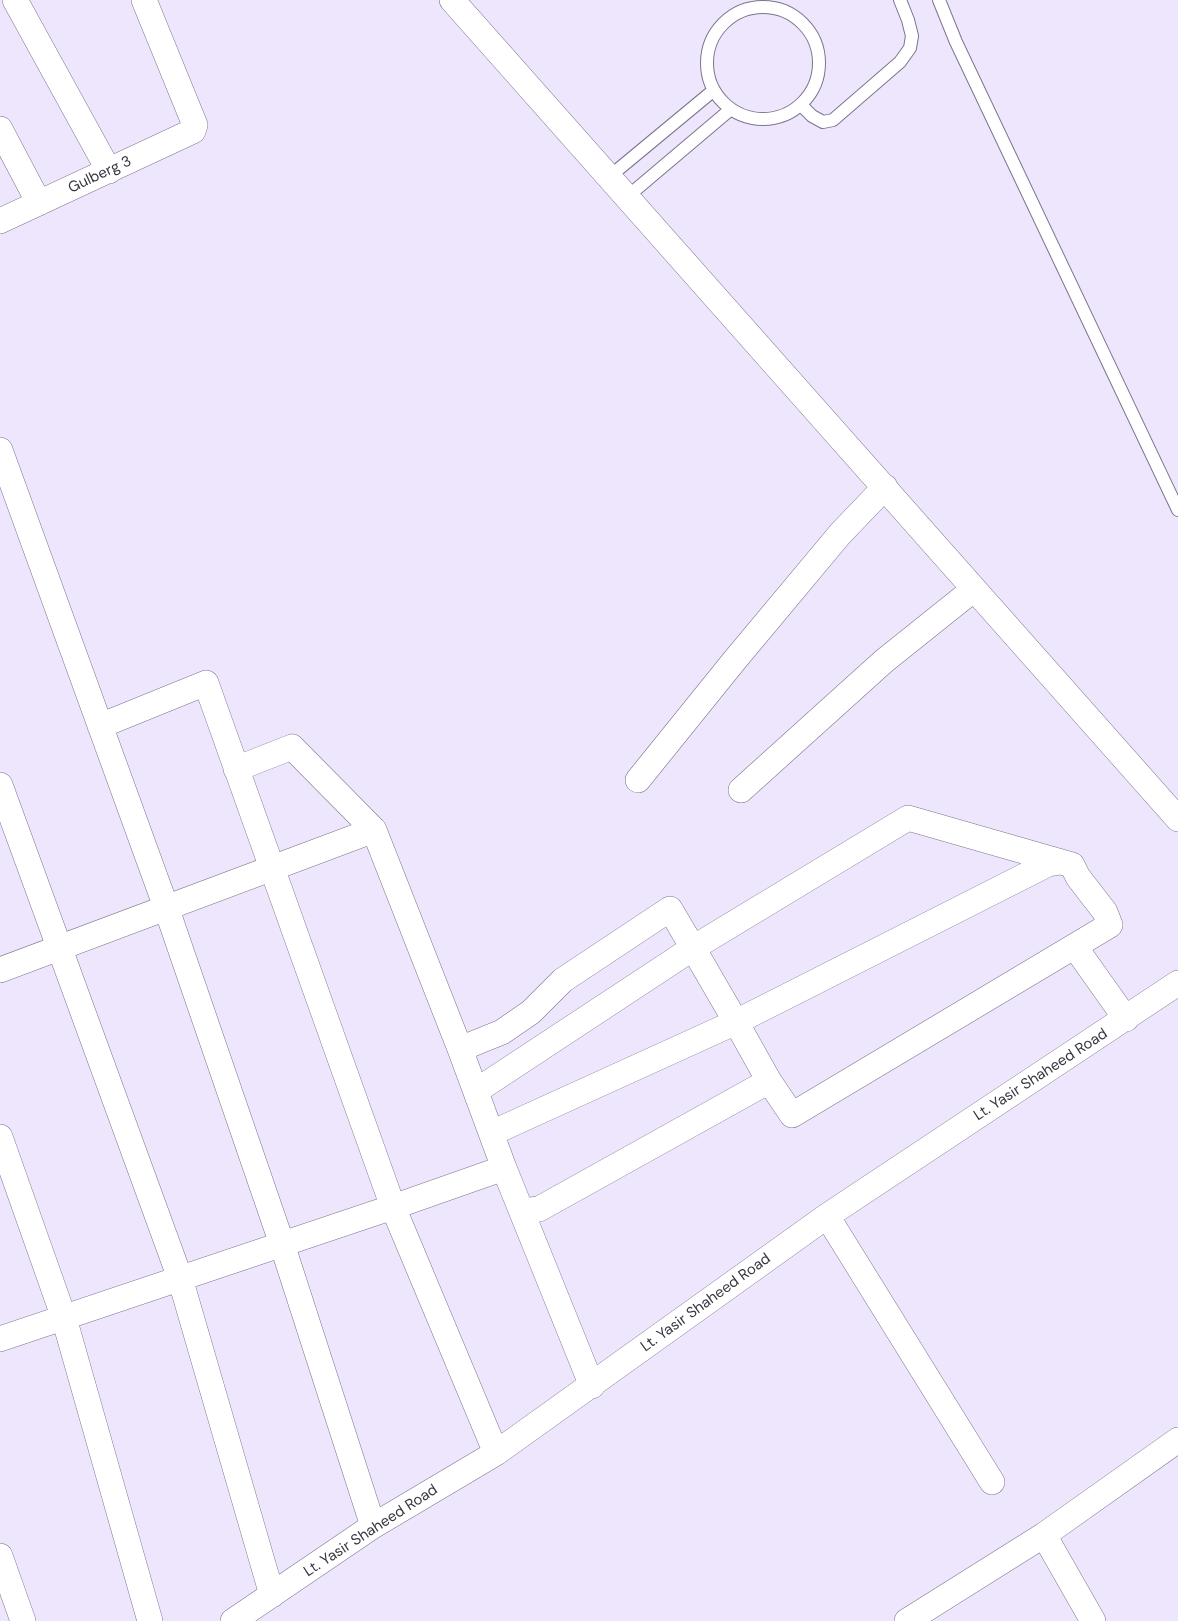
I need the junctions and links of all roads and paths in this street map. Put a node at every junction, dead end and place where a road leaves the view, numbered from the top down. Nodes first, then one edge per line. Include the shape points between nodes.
1 (15, 0) edge
2 (144, 0) edge
3 (452, 0) edge
4 (900, 0) edge
5 (939, 0) edge
6 (714, 90) junction
7 (801, 105) junction
8 (731, 108) junction
9 (0, 129) edge
10 (109, 171) junction
11 (609, 177) junction
12 (627, 197) junction
13 (40, 203) junction
14 (0, 221) edge
15 (0, 450) edge
16 (885, 487) junction
17 (1178, 510) edge
18 (974, 589) junction
19 (100, 726) junction
20 (236, 769) junction
21 (638, 780) dead end
22 (0, 785) edge
23 (741, 790) dead end
24 (1178, 819) edge
25 (374, 830) junction
26 (1060, 862) junction
27 (271, 868) junction
28 (166, 907) junction
29 (60, 948) junction
30 (693, 948) junction
31 (1075, 948) junction
32 (0, 970) edge
33 (1178, 983) edge
34 (1126, 1019) junction
35 (736, 1022) junction
36 (460, 1049) junction
37 (769, 1080) junction
38 (476, 1091) junction
39 (492, 1134) junction
40 (0, 1137) edge
41 (504, 1168) junction
42 (393, 1207) junction
43 (522, 1211) junction
44 (827, 1216) junction
45 (282, 1244) junction
46 (180, 1278) junction
47 (64, 1318) junction
48 (0, 1339) edge
49 (592, 1386) junction
50 (1178, 1440) edge
51 (496, 1453) junction
52 (992, 1482) dead end
53 (373, 1526) junction
54 (1044, 1534) junction
55 (0, 1556) edge
56 (272, 1595) junction
57 (24, 1621) edge
58 (150, 1621) edge
59 (233, 1621) edge
60 (907, 1621) edge
61 (1093, 1621) edge

1 - 10 street
2 - 10 street, Gulberg 3 via 195,125 193,131 186,135
3 - 11 street
4 - 7 lane via 912,36 910,48 900,62 833,120 824,122
5 - 17 lane
6 - 7 lane via 708,70 709,49 717,30 733,16 752,8 773,8 793,15 808,29 818,47 818,75 814,88
6 - 8 lane
6 - 11 lane
7 - 8 lane via 785,115 767,119 748,117
8 - 12 lane
9 - 13 street
10 - 13 street, Gulberg 3
11 - 12 street
12 - 16 street
13 - 14 street, Gulberg 3
15 - 19 street
16 - 18 street
16 - 21 street via 840,534
18 - 23 street via 884,661
18 - 24 street
19 - 20 street via 206,683
19 - 28 street
20 - 25 street via 292,747
20 - 27 street
22 - 29 street
25 - 27 street
25 - 36 street
26 - 30 street via 908,818
26 - 31 street via 1072,865 1105,912 1110,925
26 - 35 street via 1048,864
27 - 28 street
27 - 42 street
28 - 29 street
28 - 45 street
29 - 32 street
29 - 46 street
30 - 35 street
30 - 36 street via 670,909 563,980 531,1012 502,1032
30 - 38 street
31 - 34 street
31 - 37 street via 792,1115
33 - 34 street, Lt. Yasir Shaheed Road
34 - 44 street, Lt. Yasir Shaheed Road
35 - 37 street
35 - 39 street
36 - 38 street
37 - 43 street via 539,1208
38 - 39 street
39 - 41 street
40 - 47 street
41 - 42 street
41 - 43 street
42 - 45 street
42 - 51 street
43 - 49 street
44 - 49 street, Lt. Yasir Shaheed Road
44 - 52 street
45 - 46 street
45 - 53 street
46 - 47 street
46 - 56 street
47 - 48 street
47 - 58 street
49 - 51 street, Lt. Yasir Shaheed Road
50 - 54 street
51 - 53 street, Lt. Yasir Shaheed Road
53 - 56 street, Lt. Yasir Shaheed Road
54 - 60 street
54 - 61 street
55 - 57 street
56 - 59 street, Lt. Yasir Shaheed Road

